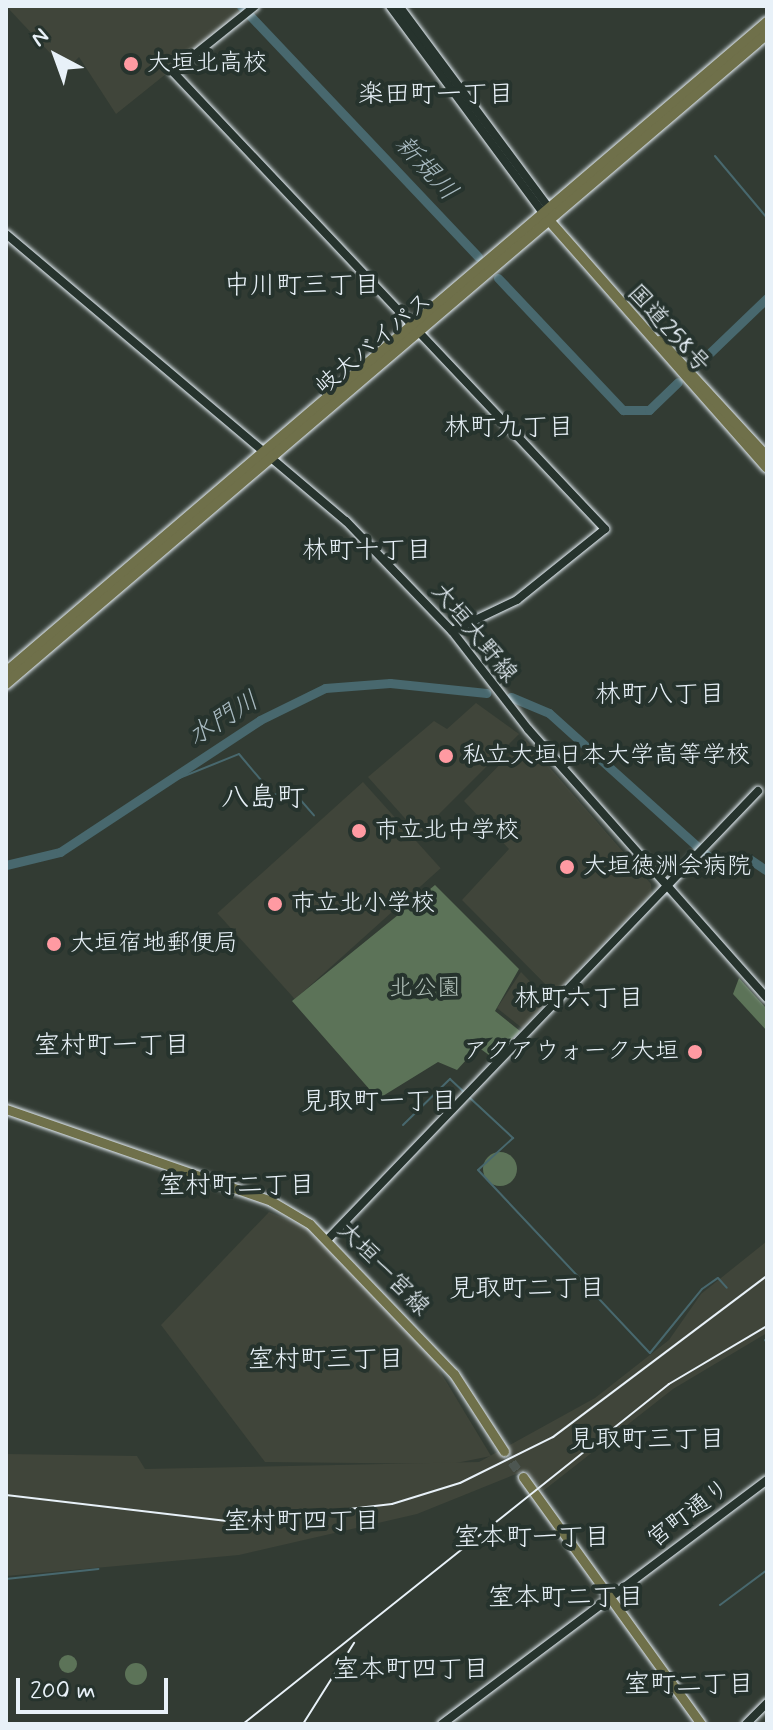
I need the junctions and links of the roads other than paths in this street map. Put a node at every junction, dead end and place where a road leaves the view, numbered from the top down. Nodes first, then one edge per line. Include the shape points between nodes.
1 (390, 6) edge
2 (399, 6) edge
3 (250, 10) edge
4 (767, 22) edge
5 (767, 34) edge
6 (549, 214) junction
7 (6, 234) edge
8 (415, 328) junction
9 (270, 453) junction
10 (767, 457) edge
11 (767, 468) edge
12 (452, 631) junction
13 (6, 672) edge
14 (6, 684) edge
15 (758, 791) dead end
16 (665, 886) junction
17 (767, 998) edge
18 (6, 1109) edge
19 (328, 1239) junction
20 (504, 1451) tunnel mouth
21 (523, 1477) tunnel mouth
22 (767, 1480) edge
23 (610, 1598) junction
24 (767, 1703) edge
25 (442, 1724) edge
26 (701, 1724) edge
27 (746, 1724) edge

1 - 6 street
2 - 6 street
3 - 8 street via 173,72
4 - 6 highway, 岐大バイパス
5 - 6 highway, 岐大バイパス
6 - 8 highway, 岐大バイパス
6 - 10 highway, 国道258号
6 - 11 highway, 国道258号
7 - 9 street, 大垣大野線
8 - 9 highway, 岐大バイパス
8 - 12 street via 605,529 517,600
9 - 12 street, 大垣大野線
9 - 13 highway, 岐大バイパス
9 - 14 highway, 岐大バイパス
12 - 16 street, 大垣大野線
15 - 16 street
16 - 17 street, 大垣大野線
16 - 19 street
18 - 19 main road, 大垣一宮線 via 271,1201
19 - 20 main road, 大垣一宮線 via 454,1374
21 - 23 main road
22 - 23 street, 宮町通り
23 - 25 street, 宮町通り
23 - 26 main road
24 - 27 street

